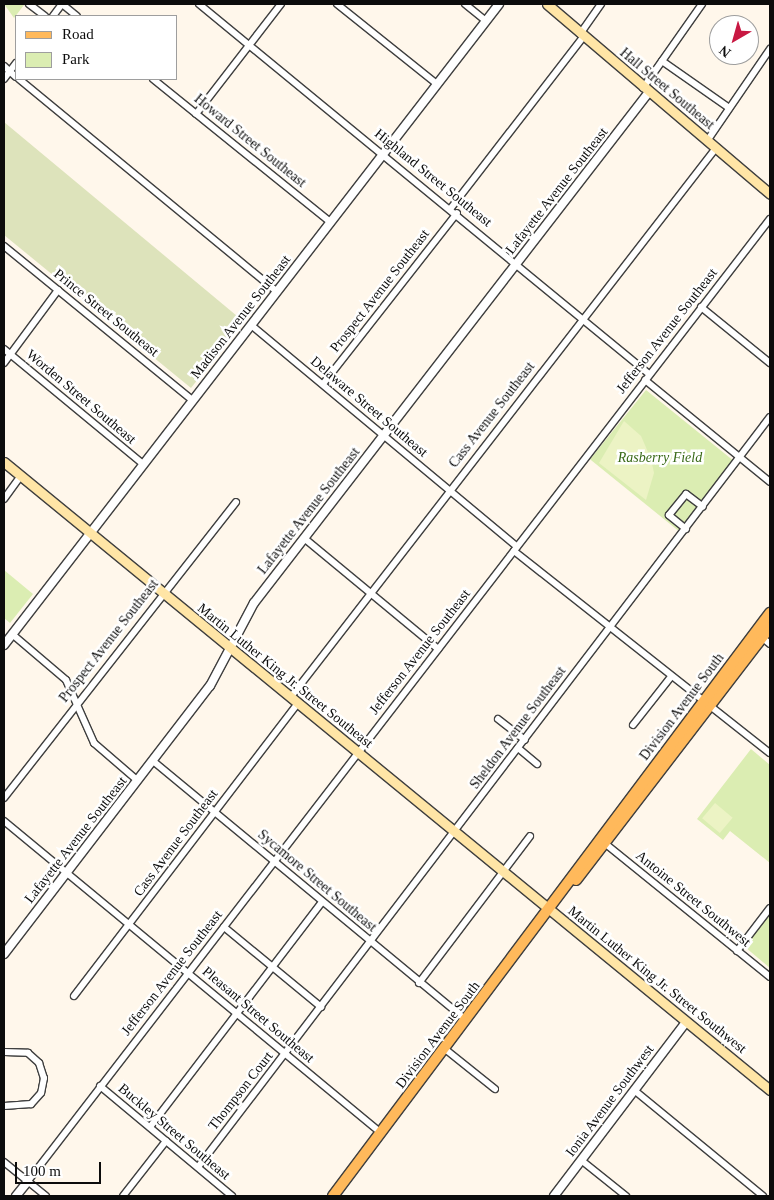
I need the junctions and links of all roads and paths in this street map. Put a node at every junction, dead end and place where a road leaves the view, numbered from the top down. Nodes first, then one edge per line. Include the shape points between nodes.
1 (30, 4) edge
2 (62, 4) edge
3 (199, 4) edge
4 (281, 4) edge
5 (337, 4) edge
6 (465, 4) edge
7 (499, 4) edge
8 (547, 4) edge
9 (602, 4) edge
10 (702, 4) edge
11 (44, 15) edge
12 (54, 15) edge
13 (76, 15) edge
14 (486, 21) junction
15 (582, 36) junction
16 (249, 45) junction
17 (770, 49) edge
18 (662, 61) junction
19 (7, 69) edge
20 (4, 79) edge
21 (20, 80) edge
22 (154, 80) edge
23 (437, 84) junction
24 (646, 90) junction
25 (729, 108) junction
26 (196, 114) junction
27 (707, 141) junction
28 (716, 148) junction
29 (384, 153) junction
30 (770, 194) edge
31 (451, 208) junction
32 (457, 213) junction
33 (770, 219) edge
34 (330, 222) junction
35 (4, 246) edge
36 (517, 263) junction
37 (58, 290) junction
38 (276, 291) junction
39 (701, 307) junction
40 (583, 319) junction
41 (251, 325) junction
42 (4, 349) edge
43 (10, 354) junction
44 (4, 362) edge
45 (770, 363) edge
46 (649, 374) junction
47 (645, 380) junction
48 (323, 384) junction
49 (192, 400) junction
50 (770, 417) edge
51 (383, 436) junction
52 (740, 457) junction
53 (4, 462) edge
54 (143, 464) junction
55 (21, 476) junction
56 (770, 482) edge
57 (450, 490) junction
58 (4, 499) edge
59 (236, 502) dead end
60 (702, 507) junction
61 (686, 528) junction
62 (91, 532) junction
63 (304, 538) junction
64 (516, 549) junction
65 (162, 593) junction
66 (371, 594) junction
67 (770, 613) edge
68 (770, 627) edge
69 (610, 628) junction
70 (12, 634) junction
71 (763, 638) edge
72 (4, 645) edge
73 (230, 648) junction
74 (438, 649) junction
75 (670, 678) junction
76 (79, 701) junction
77 (293, 701) junction
78 (706, 705) junction
79 (498, 719) dead end
80 (633, 725) dead end
81 (525, 740) junction
82 (518, 748) junction
83 (358, 752) junction
84 (770, 753) edge
85 (152, 761) junction
86 (537, 764) dead end
87 (137, 780) junction
88 (4, 798) edge
89 (214, 813) junction
90 (4, 821) edge
91 (454, 833) junction
92 (530, 836) dead end
93 (603, 842) junction
94 (274, 862) junction
95 (66, 872) junction
96 (503, 873) junction
97 (322, 902) junction
98 (770, 908) edge
99 (549, 911) junction
100 (129, 925) junction
101 (224, 927) junction
102 (370, 942) junction
103 (737, 951) junction
104 (4, 954) edge
105 (272, 967) junction
106 (188, 972) junction
107 (770, 977) edge
108 (419, 983) junction
109 (74, 996) dead end
110 (321, 1007) junction
111 (237, 1014) junction
112 (466, 1020) junction
113 (686, 1022) junction
114 (445, 1049) junction
115 (4, 1052) edge
116 (285, 1054) junction
117 (100, 1086) junction
118 (768, 1088) edge
119 (495, 1089) dead end
120 (634, 1090) junction
121 (4, 1106) edge
122 (150, 1127) junction
123 (381, 1133) junction
124 (166, 1141) junction
125 (582, 1160) junction
126 (4, 1162) edge
127 (198, 1167) junction
128 (28, 1181) junction
129 (16, 1196) edge
130 (46, 1196) edge
131 (123, 1196) edge
132 (232, 1196) edge
133 (334, 1196) edge
134 (554, 1196) edge
135 (626, 1196) edge
136 (761, 1196) edge

1 - 11 street
2 - 12 street
2 - 13 street
3 - 16 street, Highland Street Southeast
4 - 16 street
5 - 23 street
6 - 14 street
7 - 14 street, Madison Avenue Southeast
8 - 15 main road, Hall Street Southeast
9 - 15 street
10 - 18 street, Lafayette Avenue Southeast
14 - 23 street, Madison Avenue Southeast
15 - 24 main road, Hall Street Southeast
15 - 31 street
16 - 26 street
16 - 29 street, Highland Street Southeast
17 - 25 street
18 - 24 street, Lafayette Avenue Southeast
18 - 25 street
19 - 20 street
21 - 38 street
22 - 26 street, Howard Street Southeast
23 - 29 street, Madison Avenue Southeast
24 - 27 main road, Hall Street Southeast
24 - 36 street, Lafayette Avenue Southeast
25 - 27 street
26 - 34 street, Howard Street Southeast
27 - 28 main road, Hall Street Southeast
28 - 30 main road, Hall Street Southeast
28 - 40 street, Cass Avenue Southeast
29 - 31 street, Highland Street Southeast
29 - 34 street, Madison Avenue Southeast
31 - 32 street, Highland Street Southeast
32 - 36 street, Highland Street Southeast
32 - 48 street, Prospect Avenue Southeast
33 - 39 street, Jefferson Avenue Southeast
34 - 38 street, Madison Avenue Southeast
35 - 37 street, Prince Street Southeast
36 - 40 street, Highland Street Southeast
36 - 51 street, Lafayette Avenue Southeast
37 - 43 street
37 - 49 street, Prince Street Southeast
38 - 41 street, Madison Avenue Southeast
39 - 45 street
39 - 46 street, Jefferson Avenue Southeast
40 - 46 street, Highland Street Southeast
40 - 57 street, Cass Avenue Southeast
41 - 48 street, Delaware Street Southeast
41 - 49 street, Madison Avenue Southeast
42 - 43 street, Worden Street Southeast
43 - 44 street
43 - 54 street, Worden Street Southeast
46 - 47 street, Jefferson Avenue Southeast
47 - 52 street
47 - 64 street, Jefferson Avenue Southeast
48 - 51 street, Delaware Street Southeast
49 - 54 street, Madison Avenue Southeast
50 - 52 street, Sheldon Avenue Southeast
51 - 57 street, Delaware Street Southeast
51 - 63 street, Lafayette Avenue Southeast
52 - 56 street
52 - 60 street, Sheldon Avenue Southeast
53 - 55 main road, Martin Luther King Jr. Street Southeast
54 - 62 street, Madison Avenue Southeast
55 - 58 street
55 - 62 main road, Martin Luther King Jr. Street Southeast
57 - 64 street, Delaware Street Southeast
57 - 66 street, Cass Avenue Southeast
59 - 65 street, Prospect Avenue Southeast
60 - 61 street, Sheldon Avenue Southeast
60 - 61 street via 686,494 669,515
61 - 69 street, Sheldon Avenue Southeast
62 - 65 main road, Martin Luther King Jr. Street Southeast
62 - 70 street, Madison Avenue Southeast
63 - 66 street
63 - 73 street, Lafayette Avenue Southeast via 254,602
64 - 69 street, Delaware Street Southeast
64 - 74 street, Jefferson Avenue Southeast
65 - 73 main road, Martin Luther King Jr. Street Southeast
65 - 76 street, Prospect Avenue Southeast
66 - 74 street
66 - 77 street, Cass Avenue Southeast
67 - 71 main road, Division Avenue South
68 - 71 main road, Division Avenue South
69 - 75 street, Delaware Street Southeast
69 - 81 street, Sheldon Avenue Southeast
70 - 72 street, Madison Avenue Southeast
70 - 76 street via 60,673
71 - 78 main road, Division Avenue South
73 - 77 main road, Martin Luther King Jr. Street Southeast
73 - 85 street, Lafayette Avenue Southeast via 210,686
74 - 83 street, Jefferson Avenue Southeast
75 - 78 street, Delaware Street Southeast
75 - 80 street
76 - 87 street via 94,743
76 - 88 street, Prospect Avenue Southeast
77 - 83 main road, Martin Luther King Jr. Street Southeast
77 - 89 street, Cass Avenue Southeast
78 - 84 street, Delaware Street Southeast
78 - 93 main road, Division Avenue South
79 - 81 street
81 - 82 street, Sheldon Avenue Southeast
82 - 86 street
82 - 91 street, Sheldon Avenue Southeast
83 - 91 main road, Martin Luther King Jr. Street Southeast
83 - 94 street, Jefferson Avenue Southeast
85 - 87 street, Lafayette Avenue Southeast
85 - 89 street, Sycamore Street Southeast
87 - 95 street, Lafayette Avenue Southeast
89 - 94 street, Sycamore Street Southeast
89 - 100 street, Cass Avenue Southeast
90 - 95 street, Pleasant Street Southeast
91 - 96 main road, Martin Luther King Jr. Street Southeast
91 - 102 street, Sheldon Avenue Southeast
92 - 96 street
93 - 99 main road, Division Avenue South
93 - 103 street, Antoine Street Southwest
94 - 97 street, Sycamore Street Southeast
94 - 101 street, Jefferson Avenue Southeast
95 - 100 street, Pleasant Street Southeast
95 - 104 street, Lafayette Avenue Southeast
96 - 99 main road, Martin Luther King Jr. Street Southeast
96 - 108 street
97 - 102 street, Sycamore Street Southeast
97 - 105 street
98 - 103 street
99 - 112 main road, Division Avenue South
99 - 113 main road, Martin Luther King Jr. Street Southwest
100 - 106 street, Pleasant Street Southeast
100 - 109 street, Cass Avenue Southeast
101 - 105 street
101 - 106 street, Jefferson Avenue Southeast
102 - 108 street, Sycamore Street Southeast
102 - 110 street, Sheldon Avenue Southeast
103 - 107 street, Antoine Street Southwest
105 - 110 street
105 - 111 street
106 - 111 street, Pleasant Street Southeast
106 - 117 street, Jefferson Avenue Southeast
108 - 112 street, Sycamore Street Southeast
110 - 116 street, Sheldon Avenue Southeast
111 - 116 street, Pleasant Street Southeast
111 - 122 street
112 - 114 main road, Division Avenue South
113 - 118 main road, Martin Luther King Jr. Street Southwest
113 - 120 street, Ionia Avenue Southwest
114 - 119 street
114 - 123 main road, Division Avenue South
115 - 121 street via 28,1053 39,1063 44,1078 41,1093 31,1104
116 - 123 street, Pleasant Street Southeast
116 - 127 street, Thompson Court
117 - 122 street, Buckley Street Southeast
117 - 128 street, Jefferson Avenue Southeast
120 - 125 street, Ionia Avenue Southwest
120 - 136 street
122 - 124 street, Buckley Street Southeast
123 - 133 main road, Division Avenue South
124 - 127 street, Buckley Street Southeast
124 - 131 street
125 - 134 street, Ionia Avenue Southwest
125 - 135 street
126 - 128 street
127 - 132 street, Buckley Street Southeast
128 - 129 street, Jefferson Avenue Southeast
128 - 130 street

